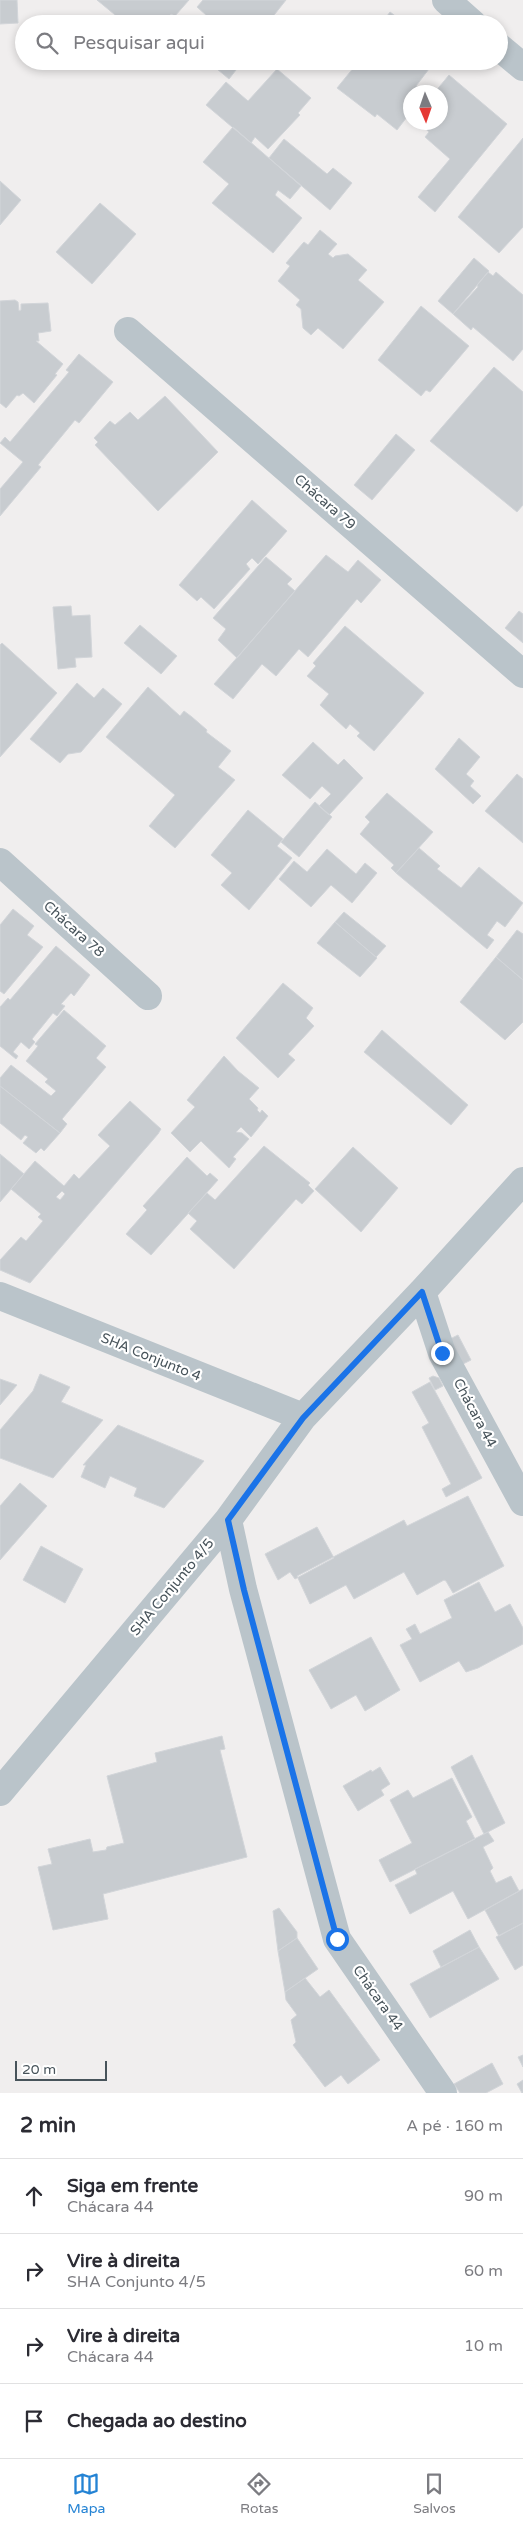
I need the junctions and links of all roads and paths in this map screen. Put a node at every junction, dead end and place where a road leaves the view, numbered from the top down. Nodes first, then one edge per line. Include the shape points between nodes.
1 (446, 0) edge
2 (463, 15) edge
3 (508, 54) edge
4 (523, 67) edge
5 (128, 331) dead end
6 (523, 674) edge
7 (0, 862) edge
8 (148, 996) dead end
9 (523, 1181) edge
10 (422, 1292) junction
11 (0, 1296) edge
12 (303, 1418) junction
13 (523, 1502) edge
14 (228, 1520) junction
15 (0, 1792) edge
16 (443, 2093) edge

1 - 2 street
3 - 4 street
5 - 6 street, Chácara 79
7 - 8 street, Chácara 78
9 - 10 street, SHA Conjunto 4/5
10 - 12 street, SHA Conjunto 4/5
10 - 13 street, Chácara 44 via 442,1353
11 - 12 street, SHA Conjunto 4
12 - 14 street, SHA Conjunto 4/5
14 - 15 street, SHA Conjunto 4/5
14 - 16 street, Chácara 44 via 337,1939

